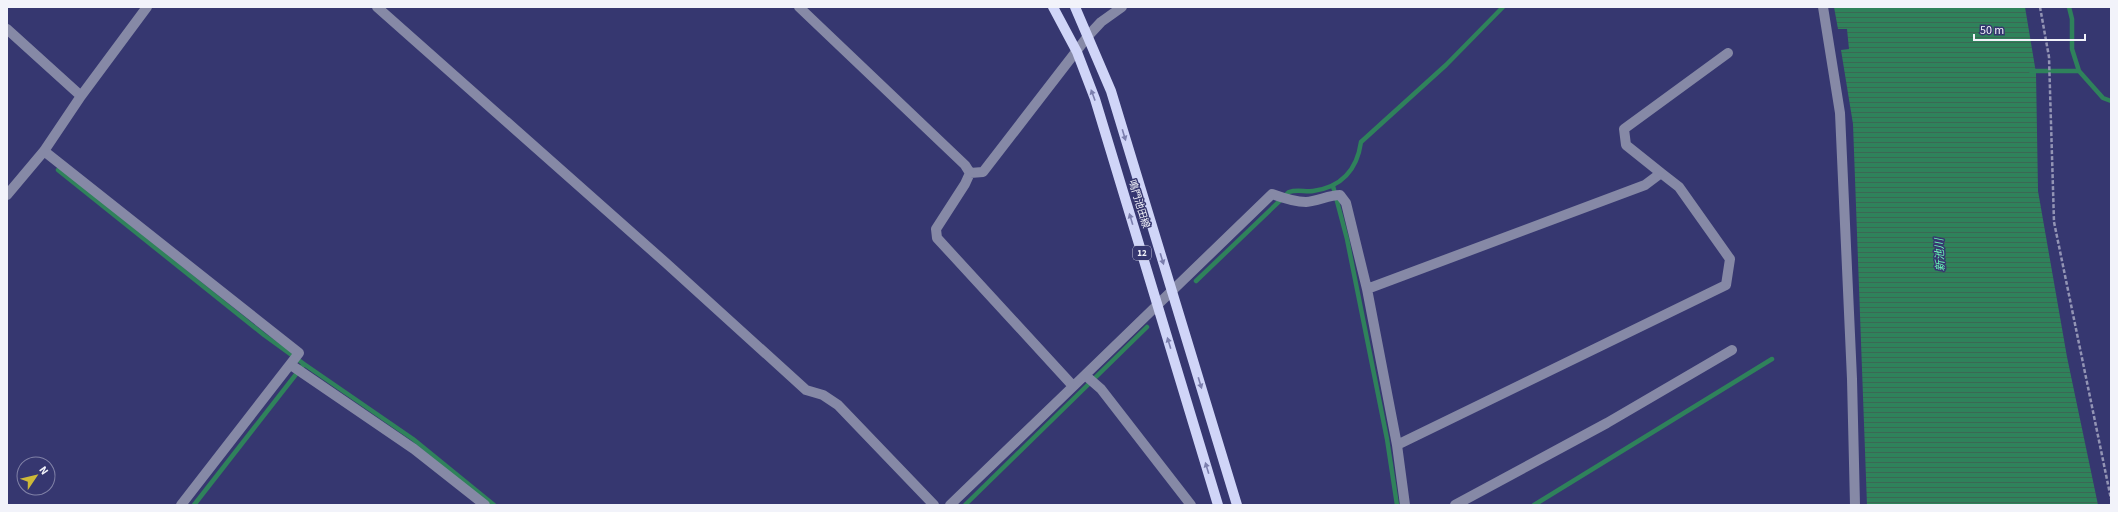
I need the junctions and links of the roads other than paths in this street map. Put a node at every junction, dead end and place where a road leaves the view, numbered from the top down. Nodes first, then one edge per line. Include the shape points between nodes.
1 (147, 7) edge
2 (377, 7) edge
3 (799, 7) edge
4 (1053, 7) edge
5 (1075, 7) edge
6 (1122, 7) edge
7 (1824, 7) edge
8 (7, 29) edge
9 (1088, 36) junction
10 (1077, 52) junction
11 (1728, 53) dead end
12 (81, 96) junction
13 (44, 151) junction
14 (970, 173) junction
15 (1660, 173) junction
16 (7, 195) edge
17 (1367, 289) junction
18 (1172, 292) junction
19 (1158, 305) junction
20 (1732, 350) dead end
21 (294, 362) junction
22 (1087, 377) junction
23 (1073, 386) junction
24 (1397, 445) junction
25 (181, 505) edge
26 (485, 505) edge
27 (934, 505) edge
28 (950, 505) edge
29 (1191, 505) edge
30 (1218, 505) edge
31 (1237, 505) edge
32 (1405, 505) edge
33 (1454, 505) edge
34 (1855, 505) edge

1 - 12 street
2 - 27 street via 806,390 823,395 838,405
3 - 14 street via 965,165
4 - 10 main road, 鳴門池田線 / 12
5 - 9 main road, 鳴門池田線 / 12
6 - 9 street via 1101,22
7 - 34 street via 1840,113
8 - 12 street
9 - 10 street
9 -> 18 main road, 鳴門池田線 / 12 via 1111,91
10 - 14 street via 983,172
19 -> 10 main road, 鳴門池田線 / 12 via 1095,99
11 - 15 street via 1624,129 1626,145
12 - 13 street
13 - 16 street
13 - 21 street via 299,353
14 - 23 street via 936,229 937,238
15 - 17 street via 1645,185
15 - 24 street via 1679,188 1730,259 1726,285
17 - 18 street via 1346,203 1340,195 1330,195 1307,202 1272,194
17 - 24 street
18 - 19 street
18 -> 31 main road, 鳴門池田線 / 12
19 - 22 street
30 -> 19 main road, 鳴門池田線 / 12
20 - 33 street via 1607,423
21 - 25 street via 261,400
21 - 26 street via 305,374 414,449
22 - 23 street
22 - 29 street via 1101,389
23 - 28 street
24 - 32 street

